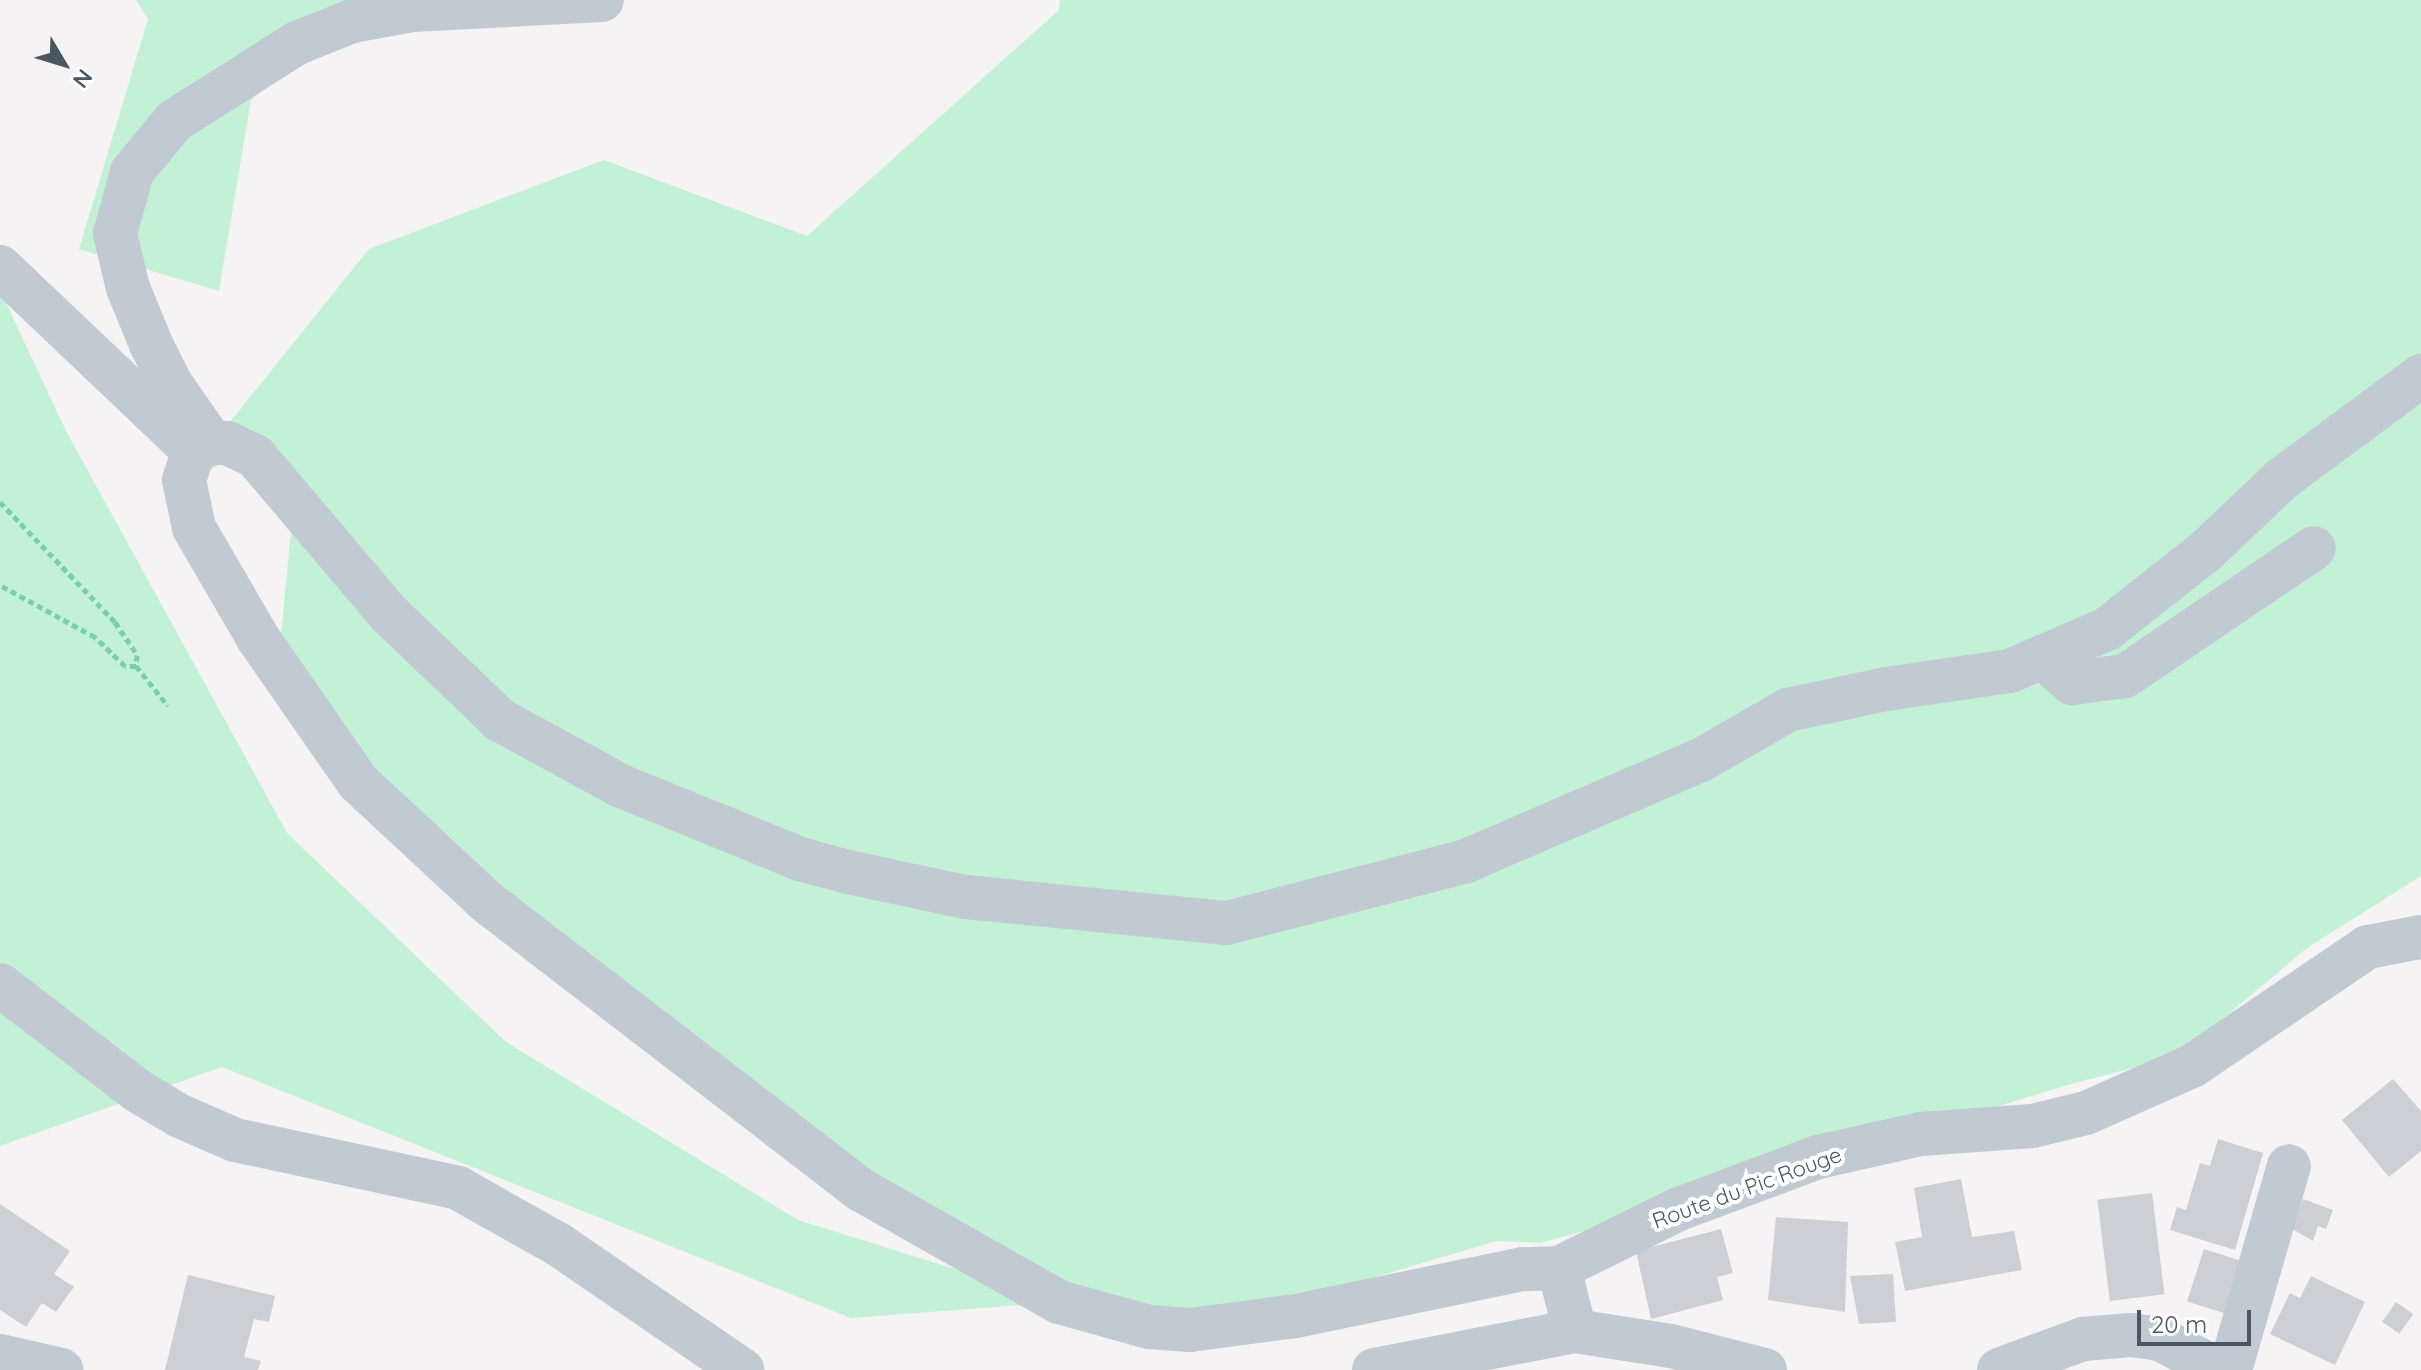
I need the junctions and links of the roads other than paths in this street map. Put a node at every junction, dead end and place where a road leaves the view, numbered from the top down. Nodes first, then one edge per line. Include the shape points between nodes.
1 (602, 0) edge
2 (0, 267) edge
3 (2421, 376) edge
4 (204, 448) junction
5 (2314, 548) dead end
6 (2042, 657) junction
7 (2421, 937) edge
8 (0, 985) edge
9 (2289, 1166) dead end
10 (1559, 1268) junction
11 (1575, 1331) junction
12 (0, 1356) edge
13 (61, 1370) edge
14 (742, 1370) edge
15 (1374, 1370) edge
16 (1765, 1370) edge
17 (1999, 1370) edge
18 (2219, 1370) edge
19 (2230, 1370) edge

1 - 4 street via 412,10 352,21 297,43 174,121 132,172 115,234 128,288 151,344
2 - 4 street
3 - 6 street via 2283,478 2207,550 2107,629
4 - 6 street via 227,443 255,456 388,613 500,720 621,786 800,859 848,872 966,897 1112,914 1227,923 1466,861 1701,760 1788,710 2010,671
4 - 10 street via 184,480 194,528 258,638 358,782 486,901 861,1190 1059,1302 1149,1327 1190,1330 1296,1316 1523,1269
5 - 6 street via 2125,676 2072,683
7 - 10 street, Route du Pic Rouge via 2368,947 2192,1066 2086,1113 2033,1126 1921,1134 1818,1157 1679,1209
8 - 14 street via 138,1091 180,1116 235,1140 458,1188 559,1245
9 - 19 street
10 - 11 street
11 - 15 street
11 - 16 street via 1671,1346
12 - 13 street
17 - 18 street via 2083,1339 2131,1335 2160,1339

